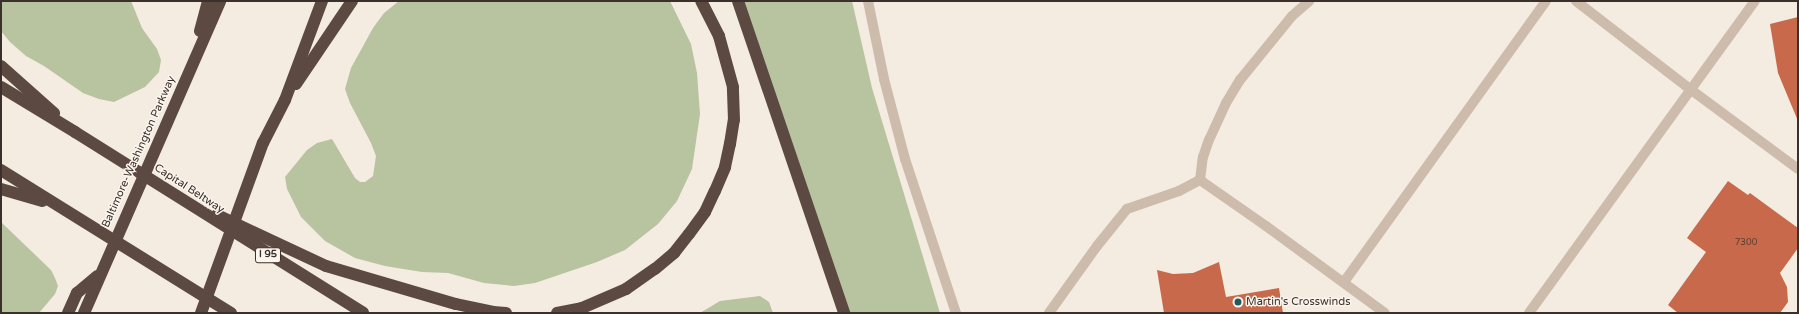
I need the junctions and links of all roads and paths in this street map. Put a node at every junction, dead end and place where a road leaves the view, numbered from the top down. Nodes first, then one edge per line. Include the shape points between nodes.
1 (208, 1) edge
2 (220, 1) edge
3 (322, 1) edge
4 (352, 1) edge
5 (701, 1) edge
6 (738, 1) edge
7 (868, 1) edge
8 (1309, 1) edge
9 (1546, 1) edge
10 (1576, 1) edge
11 (1755, 1) edge
12 (192, 63) junction
13 (1, 66) edge
14 (1, 87) edge
15 (1690, 89) junction
16 (285, 100) junction
17 (76, 132) junction
18 (1798, 169) edge
19 (1, 170) edge
20 (1200, 180) junction
21 (1, 189) edge
22 (175, 196) junction
23 (58, 206) junction
24 (100, 274) junction
25 (1344, 282) junction
26 (68, 313) edge
27 (84, 313) edge
28 (201, 313) edge
29 (231, 313) edge
30 (363, 313) edge
31 (506, 313) edge
32 (557, 313) edge
33 (844, 313) edge
34 (956, 313) edge
35 (1049, 313) edge
36 (1385, 313) edge
37 (1529, 313) edge

1 - 12 highway
2 - 12 highway, Baltimore-Washington Parkway
3 - 16 highway
4 - 16 highway
5 - 32 highway via 719,36 732,87 733,126 725,167 715,191 689,234 674,253 655,269 626,289 582,308
6 - 33 highway
7 - 34 street via 884,79 905,159
8 - 20 street via 1292,16 1240,80 1209,140 1203,157
9 - 25 street
10 - 15 street
11 - 15 street
12 - 24 highway, Baltimore-Washington Parkway
13 - 17 highway
14 - 17 highway, Capital Beltway / I 95
15 - 18 street
15 - 37 street
16 - 28 highway via 263,143
17 - 22 highway, Capital Beltway / I 95
19 - 23 highway
20 - 25 street
20 - 35 street via 1179,191 1127,209
21 - 23 highway
22 - 30 highway, Capital Beltway / I 95
22 - 31 highway via 326,266 456,304
23 - 29 highway
24 - 26 highway via 77,293
24 - 27 highway, Baltimore-Washington Parkway
25 - 36 street

